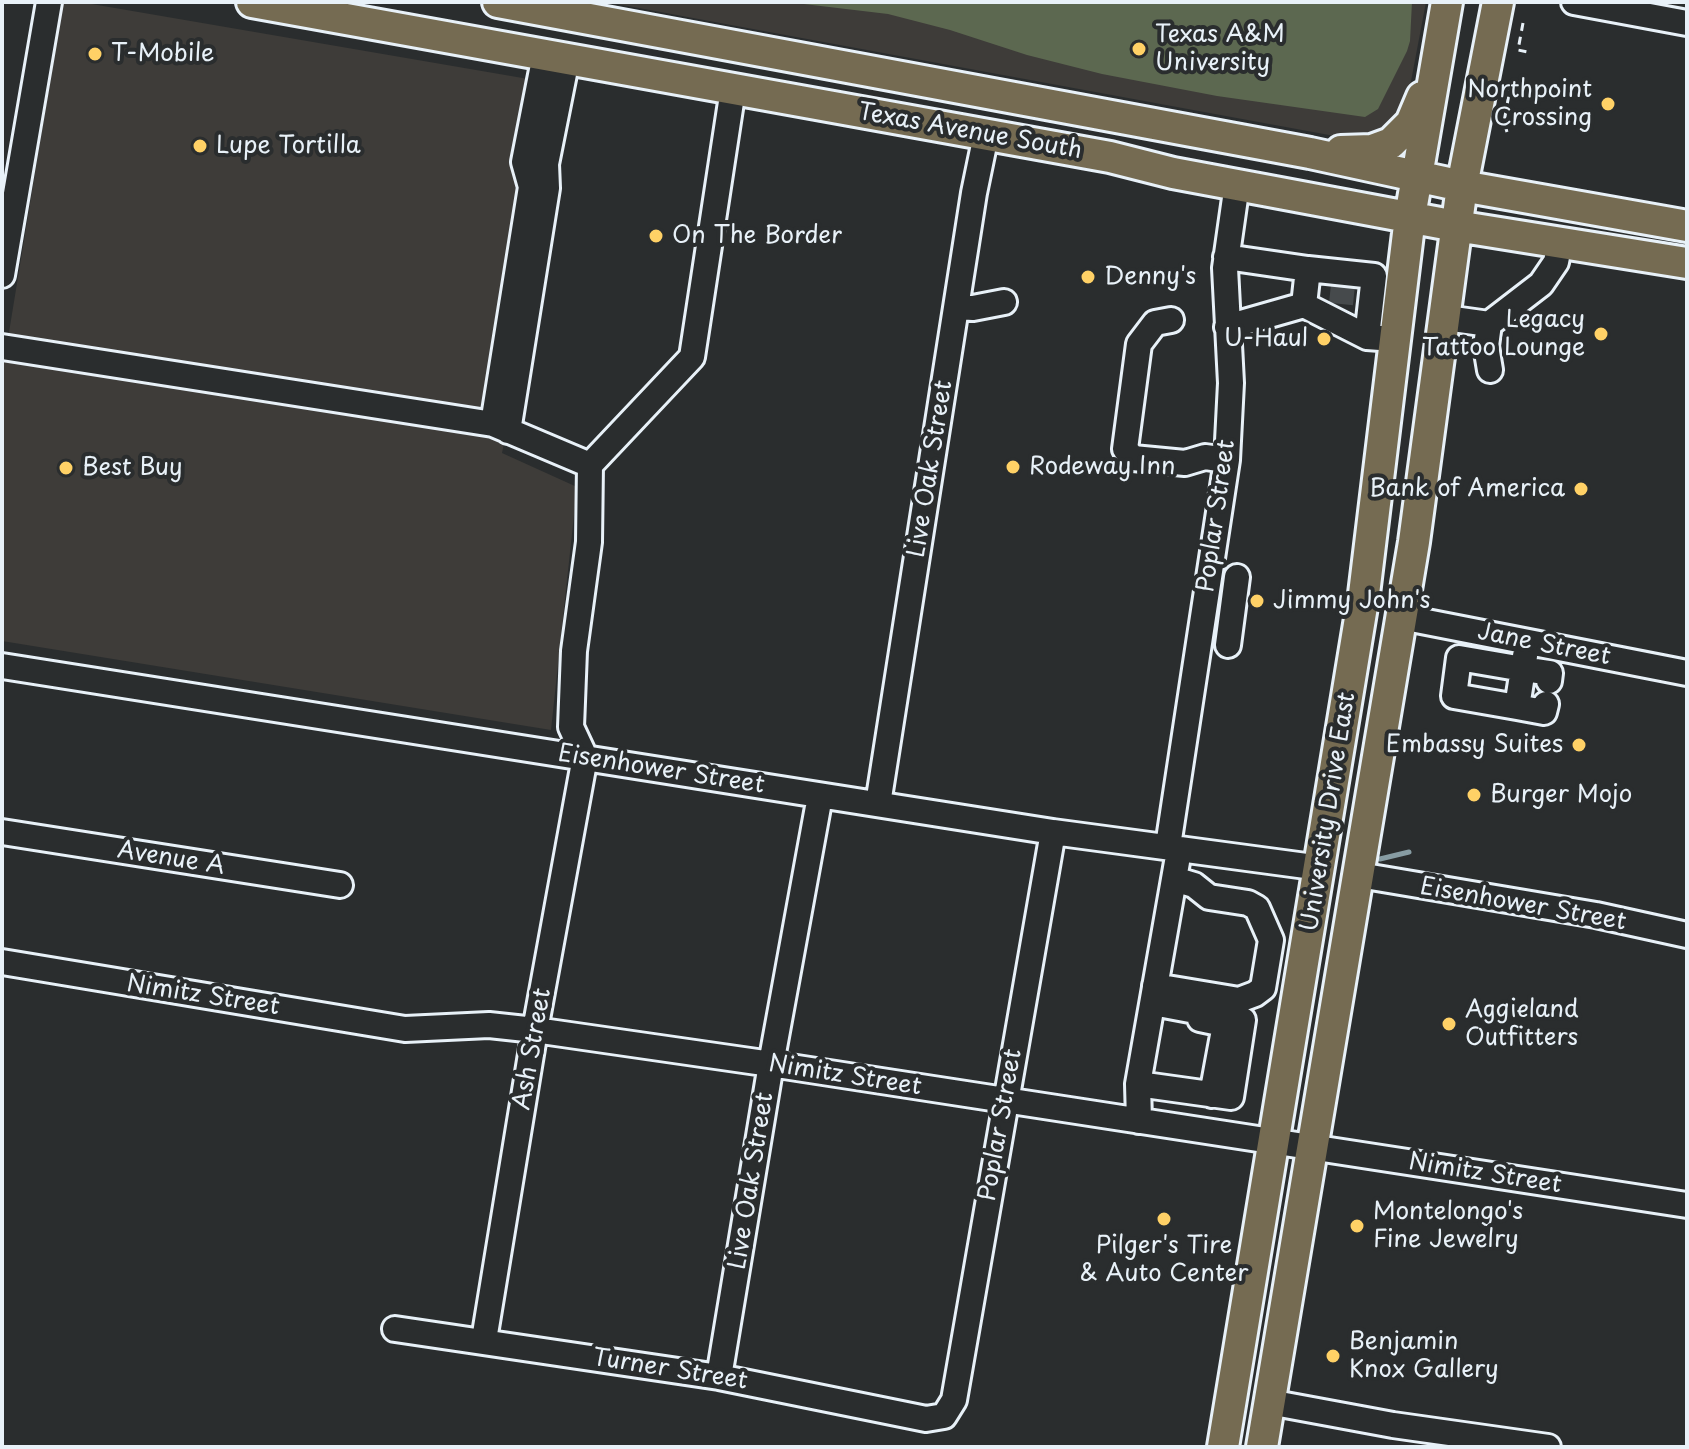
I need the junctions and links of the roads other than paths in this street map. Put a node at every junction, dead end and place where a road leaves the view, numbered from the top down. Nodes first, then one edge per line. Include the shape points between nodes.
1 (49, 2) edge
2 (252, 2) edge
3 (498, 2) edge
4 (1447, 2) edge
5 (1498, 2) edge
6 (1574, 2) edge
7 (564, 14) junction
8 (1687, 23) edge
9 (556, 59) junction
10 (1437, 63) junction
11 (733, 89) junction
12 (986, 135) junction
13 (1310, 153) junction
14 (1417, 175) junction
15 (1237, 184) junction
16 (1462, 186) junction
17 (1410, 217) junction
18 (1456, 226) junction
19 (1687, 226) edge
20 (1560, 242) junction
21 (1226, 257) junction
22 (1687, 263) edge
23 (1308, 269) junction
24 (2, 275) edge
25 (1004, 302) dead end
26 (1304, 305) junction
27 (957, 307) junction
28 (1446, 318) junction
29 (1171, 320) dead end
30 (1358, 323) junction
31 (1489, 324) junction
32 (1227, 327) junction
33 (2, 347) edge
34 (1490, 370) dead end
35 (500, 428) junction
36 (1227, 460) junction
37 (590, 465) junction
38 (1237, 577) dead end
39 (1401, 617) junction
40 (1527, 641) junction
41 (1228, 645) dead end
42 (2, 666) edge
43 (1523, 669) junction
44 (1687, 673) edge
45 (1517, 707) junction
46 (585, 757) junction
47 (820, 796) junction
48 (878, 804) junction
49 (2, 832) edge
50 (1053, 832) junction
51 (1173, 847) junction
52 (1321, 868) junction
53 (1359, 875) junction
54 (1174, 879) junction
55 (340, 885) dead end
56 (1687, 935) edge
57 (2, 962) edge
58 (1154, 994) junction
59 (535, 1030) junction
60 (771, 1064) junction
61 (1138, 1084) junction
62 (1212, 1095) junction
63 (1004, 1101) junction
64 (1139, 1121) junction
65 (1273, 1142) junction
66 (1312, 1148) junction
67 (1687, 1205) edge
68 (395, 1329) dead end
69 (484, 1340) junction
70 (719, 1377) junction
71 (1269, 1402) junction
72 (944, 1416) joint
73 (1228, 1442) edge
74 (1262, 1447) edge
75 (1548, 1447) edge

1 - 24 street
2 - 9 main road, Texas Avenue South
3 - 7 main road, Texas Avenue South
4 - 10 main road
5 - 16 main road, University Drive East
6 - 8 street
7 - 9 main road
7 - 13 main road, Texas Avenue South
9 - 11 main road, Texas Avenue South
9 - 35 street via 542,70 524,162 531,187
10 - 13 main road via 1401,136 1372,150
10 - 14 main road, University Drive East
11 - 12 main road, Texas Avenue South
11 - 37 street via 692,357
12 - 15 main road, Texas Avenue South
12 - 27 street, Live Oak Street
13 - 14 main road, Texas Avenue South
14 - 16 main road, Texas Avenue South
14 - 17 main road, University Drive East
15 - 17 main road, Texas Avenue South
15 - 21 street, Poplar Street
16 - 18 main road, University Drive East
16 - 19 main road, Texas Avenue South
17 - 18 main road, Texas Avenue South
17 - 30 main road, University Drive East
18 - 20 main road, Texas Avenue South
18 - 28 main road, University Drive East
20 - 22 main road, Texas Avenue South
20 - 31 street via 1556,262 1541,284
21 - 23 street
21 - 32 street, Poplar Street
23 - 26 street
23 - 30 street via 1374,276
25 - 27 street
26 - 30 street
26 - 32 street
27 - 48 street, Live Oak Street
28 - 31 street
28 - 39 main road, University Drive East
29 - 36 street via 1155,323 1139,344 1125,449 1133,458
30 - 52 main road, University Drive East via 1364,594
31 - 34 street
32 - 36 street, Poplar Street
33 - 35 street
35 - 37 street
36 - 51 street, Poplar Street
37 - 46 street via 589,542 574,651 571,727
38 - 41 street
39 - 40 street, Jane Street
39 - 53 main road, University Drive East
40 - 43 street
40 - 44 street, Jane Street
42 - 46 street, Eisenhower Street
43 - 45 street
43 - 45 street via 1550,673 1548,692 1544,712
43 - 45 street via 1459,658 1454,696
46 - 47 street, Eisenhower Street
46 - 59 street, Ash Street
47 - 48 street, Eisenhower Street
47 - 60 street, Live Oak Street
48 - 50 street, Eisenhower Street
49 - 55 street, Avenue A
50 - 51 street, Eisenhower Street
50 - 63 street, Poplar Street
51 - 52 street, Eisenhower Street
51 - 54 street, Poplar Street
52 - 65 main road, University Drive East
53 - 56 street, Eisenhower Street
53 - 66 main road, University Drive East
54 - 58 street, Poplar Street
54 - 58 street via 1209,897 1248,903 1262,915 1243,984
57 - 59 street, Nimitz Street via 405,1029 489,1025
58 - 61 street, Poplar Street
58 - 62 street via 1224,1030
58 - 62 street via 1243,1020 1231,1097
59 - 60 street, Nimitz Street
59 - 69 street, Ash Street
60 - 63 street, Nimitz Street
60 - 70 street, Live Oak Street
61 - 62 street
61 - 64 street, Poplar Street
63 - 64 street, Nimitz Street
63 - 72 street, Poplar Street via 954,1400
64 - 65 street, Nimitz Street
65 - 66 street, Nimitz Street
65 - 73 main road, University Drive East
66 - 67 street, Nimitz Street
66 - 71 main road, University Drive East
68 - 69 street, Turner Street
69 - 70 street, Turner Street
70 - 72 street, Turner Street via 926,1419
71 - 74 main road, University Drive East
71 - 75 street

